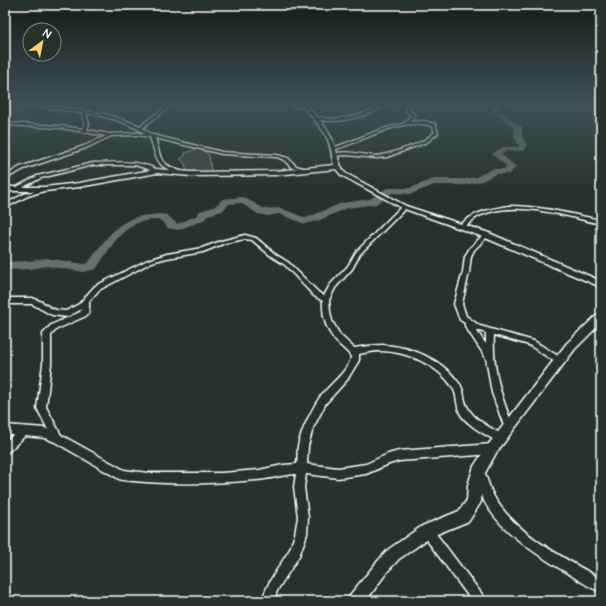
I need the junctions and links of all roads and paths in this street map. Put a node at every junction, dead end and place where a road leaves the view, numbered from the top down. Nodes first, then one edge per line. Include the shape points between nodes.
1 (93, 132) edge
2 (147, 132) edge
3 (325, 132) edge
4 (377, 132) edge
5 (437, 132) edge
6 (110, 135) junction
7 (152, 136) junction
8 (334, 152) junction
9 (337, 166) junction
10 (309, 170) junction
11 (157, 171) junction
12 (181, 173) junction
13 (5, 178) edge
14 (5, 189) edge
15 (15, 189) junction
16 (45, 189) junction
17 (5, 206) edge
18 (404, 207) junction
19 (601, 222) edge
20 (462, 226) junction
21 (486, 235) junction
22 (601, 284) edge
23 (86, 300) junction
24 (326, 300) junction
25 (5, 301) edge
26 (601, 317) edge
27 (467, 322) junction
28 (490, 332) junction
29 (353, 352) junction
30 (489, 356) junction
31 (560, 361) junction
32 (509, 428) junction
33 (5, 430) edge
34 (24, 431) junction
35 (58, 438) junction
36 (501, 439) junction
37 (492, 449) junction
38 (5, 450) edge
39 (302, 469) junction
40 (479, 471) junction
41 (427, 531) junction
42 (601, 586) edge
43 (267, 601) edge
44 (356, 601) edge
45 (480, 601) edge

1 - 6 street
2 - 7 street
3 - 8 street
4 - 8 street
5 - 8 street via 426,141 388,156
6 - 7 street
6 - 13 street via 85,147 22,168
7 - 10 street via 222,153 277,156 286,159 294,167
7 - 12 street via 161,165
8 - 9 street
9 - 10 street
9 - 18 street via 343,174
10 - 12 street via 276,173
11 - 12 street
11 - 15 street via 135,164 93,164 39,177
11 - 16 street via 98,183
14 - 15 street
15 - 16 street
16 - 17 street
18 - 20 street
18 - 24 street via 358,253 350,267 332,286
19 - 20 street via 542,210 507,207 481,213
20 - 21 street
21 - 22 street
21 - 27 street via 469,252 458,304
23 - 24 street via 97,288 150,261 203,250 245,236 254,239 287,264 316,294
23 - 25 street via 75,311 67,314 55,313 32,301
23 - 35 street via 83,314 54,327 47,334 47,364 41,408
24 - 29 street via 326,312 333,330 343,344
26 - 31 street via 571,346
27 - 28 street
27 - 30 street
28 - 30 street
28 - 31 street via 524,340
29 - 36 street via 381,348 410,354 432,363 457,386 462,406 468,415
29 - 39 street via 355,360 324,400 309,427 303,446
30 - 32 street via 499,404
31 - 32 street
32 - 36 street
33 - 34 street
34 - 35 street via 45,432
34 - 38 street
35 - 39 street via 123,475 148,478 222,478
36 - 37 street
37 - 39 street via 399,456 366,469 338,473
37 - 40 street
39 - 43 street via 299,487 303,517 301,534 295,552
40 - 41 street via 474,502 464,516
40 - 42 street via 487,496 498,513 518,532 540,549
41 - 44 street via 394,554
41 - 45 street

